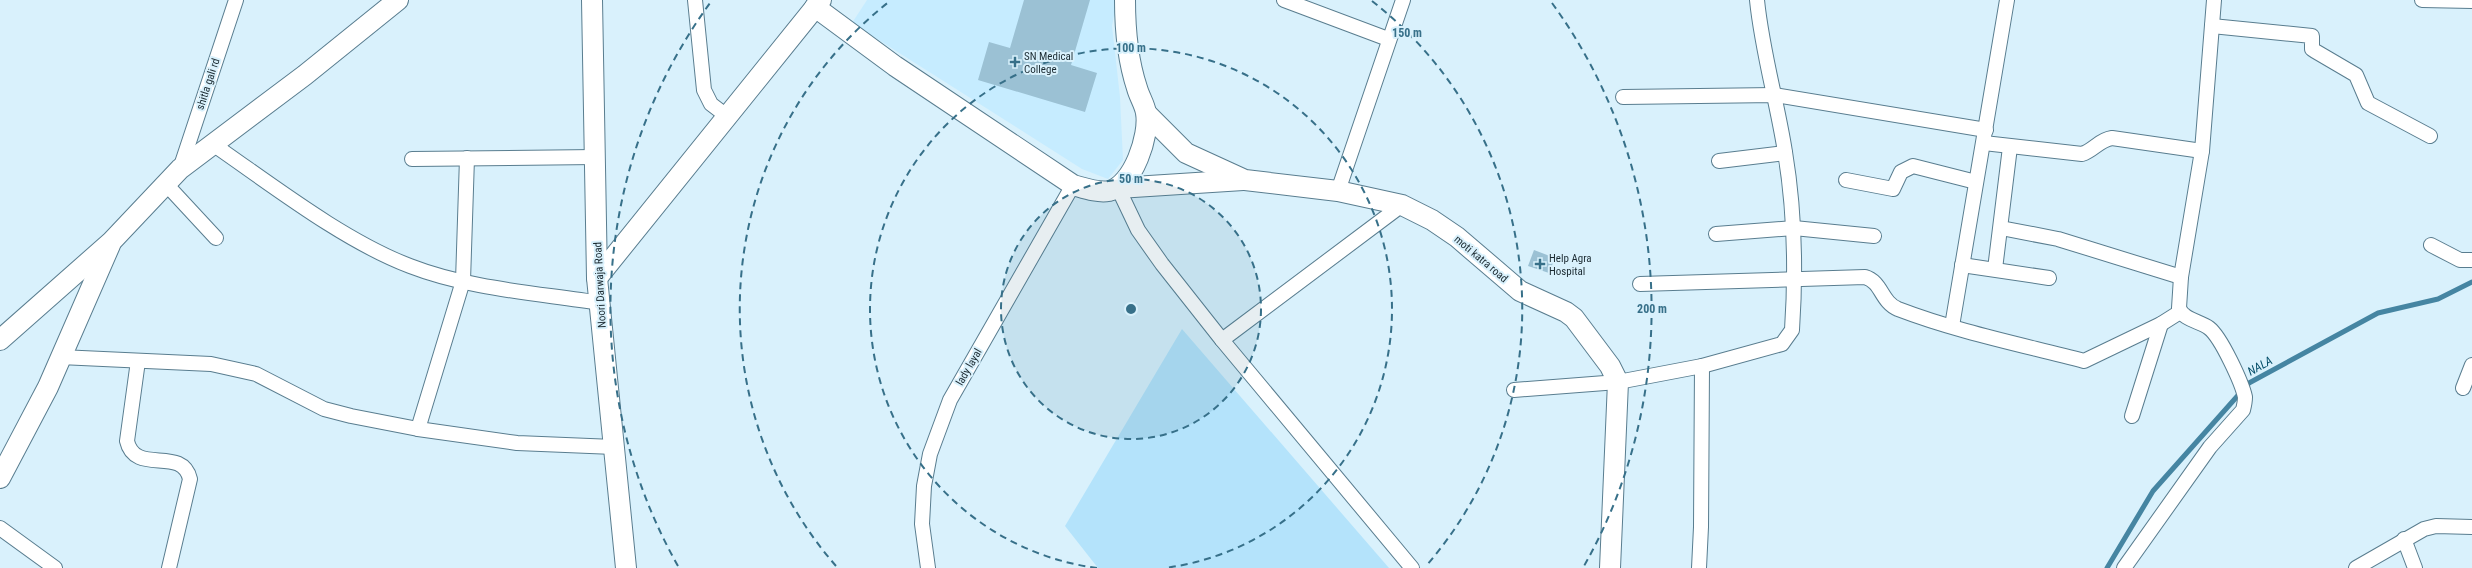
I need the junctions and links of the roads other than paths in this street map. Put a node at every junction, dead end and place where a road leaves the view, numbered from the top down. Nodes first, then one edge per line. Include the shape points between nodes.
1 (236, 0) edge
2 (398, 0) edge
3 (592, 0) edge
4 (695, 0) edge
5 (1126, 0) edge
6 (1403, 0) edge
7 (1757, 0) edge
8 (2007, 0) edge
9 (2214, 0) edge
10 (2422, 0) edge
11 (1290, 1) edge
12 (2472, 1) edge
13 (818, 4) edge
14 (2212, 26) junction
15 (1388, 38) junction
16 (1775, 95) junction
17 (1623, 97) dead end
18 (1146, 114) junction
19 (728, 117) junction
20 (1985, 136) junction
21 (2430, 136) dead end
22 (214, 145) junction
23 (2010, 147) junction
24 (2202, 150) junction
25 (1785, 153) junction
26 (596, 157) junction
27 (467, 158) junction
28 (412, 159) dead end
29 (1719, 161) dead end
30 (180, 169) junction
31 (1245, 180) junction
32 (1846, 180) dead end
33 (1976, 182) junction
34 (165, 183) junction
35 (1073, 185) junction
36 (1118, 188) junction
37 (1338, 191) junction
38 (1402, 205) junction
39 (1794, 228) junction
40 (2001, 228) junction
41 (1716, 234) dead end
42 (1874, 236) dead end
43 (216, 238) dead end
44 (111, 242) junction
45 (2431, 245) dead end
46 (2472, 260) edge
47 (1962, 265) junction
48 (1995, 269) junction
49 (2181, 277) junction
50 (597, 278) junction
51 (2049, 278) dead end
52 (1796, 280) junction
53 (462, 281) junction
54 (1640, 284) dead end
55 (600, 303) junction
56 (2180, 312) junction
57 (2162, 324) junction
58 (1952, 326) junction
59 (0, 340) edge
60 (1222, 340) junction
61 (60, 357) junction
62 (138, 361) junction
63 (2472, 365) edge
64 (1702, 366) junction
65 (1618, 382) junction
66 (2463, 388) dead end
67 (1514, 390) dead end
68 (2132, 416) dead end
69 (418, 429) junction
70 (614, 447) junction
71 (0, 478) edge
72 (2472, 527) edge
73 (0, 528) edge
74 (2404, 539) junction
75 (56, 568) edge
76 (169, 568) edge
77 (626, 568) edge
78 (928, 568) edge
79 (1412, 568) edge
80 (1610, 568) edge
81 (1699, 568) edge
82 (2124, 568) edge
83 (2356, 568) edge
84 (2415, 568) edge

1 - 30 street, shitla gali rd
2 - 22 street
3 - 26 street, Noori Darwaja Road
4 - 19 street via 704,90 711,104
5 - 18 street via 1136,87
6 - 15 street
7 - 16 street
8 - 20 street
9 - 14 street
10 - 12 street
11 - 15 street
13 - 19 street
13 - 35 street via 895,66
14 - 21 street via 2312,36 2312,49 2356,75 2368,103
14 - 24 street
15 - 37 street
16 - 17 street
16 - 20 street
16 - 25 street
18 - 31 street, moti katra road via 1186,153
18 - 36 street via 1143,146 1139,158
19 - 50 street
20 - 23 street
20 - 33 street
22 - 30 street
22 - 53 street via 341,230 374,249 409,266
23 - 24 street via 2082,154 2100,142 2112,138
23 - 40 street
24 - 49 street
25 - 29 street
25 - 39 street
26 - 27 street
26 - 50 street, Noori Darwaja Road
27 - 28 street
27 - 53 street
30 - 34 street
31 - 36 street
31 - 37 street, moti katra road
32 - 33 street via 1893,189 1901,172 1913,166
33 - 47 street
34 - 43 street
34 - 44 street
35 - 36 street via 1098,191
35 - 78 street, lady layal via 950,400 930,454 924,486 922,524
36 - 60 street via 1138,230
37 - 38 street, moti katra road
38 - 60 street
38 - 65 street, moti katra road via 1432,220 1457,238 1520,291 1566,312 1594,342
39 - 41 street
39 - 42 street
39 - 52 street
40 - 48 street
40 - 49 street via 2058,239
44 - 59 street
44 - 61 street
45 - 46 street via 2460,260
47 - 48 street
47 - 58 street
48 - 51 street
49 - 56 street
50 - 55 street, Noori Darwaja Road
52 - 54 street
52 - 58 street via 1865,277 1876,283 1888,304
52 - 64 street via 1792,330 1782,344
53 - 55 street
53 - 69 street
55 - 70 street, Noori Darwaja Road
56 - 57 street
56 - 82 street via 2210,328 2217,336 2245,397 2243,410 2210,447
57 - 58 street via 2084,361
57 - 68 street
60 - 79 street
61 - 62 street
61 - 71 street via 48,387
62 - 69 street via 211,364 238,369 256,374 324,409
62 - 76 street via 127,441 129,449 133,455 142,458 182,464 188,470 190,479
63 - 66 street
64 - 65 street
64 - 81 street
65 - 67 street
65 - 80 street, moti katra road
69 - 70 street via 517,443
70 - 77 street, Noori Darwaja Road
72 - 74 street via 2436,526
73 - 75 street
74 - 83 street
74 - 84 street

